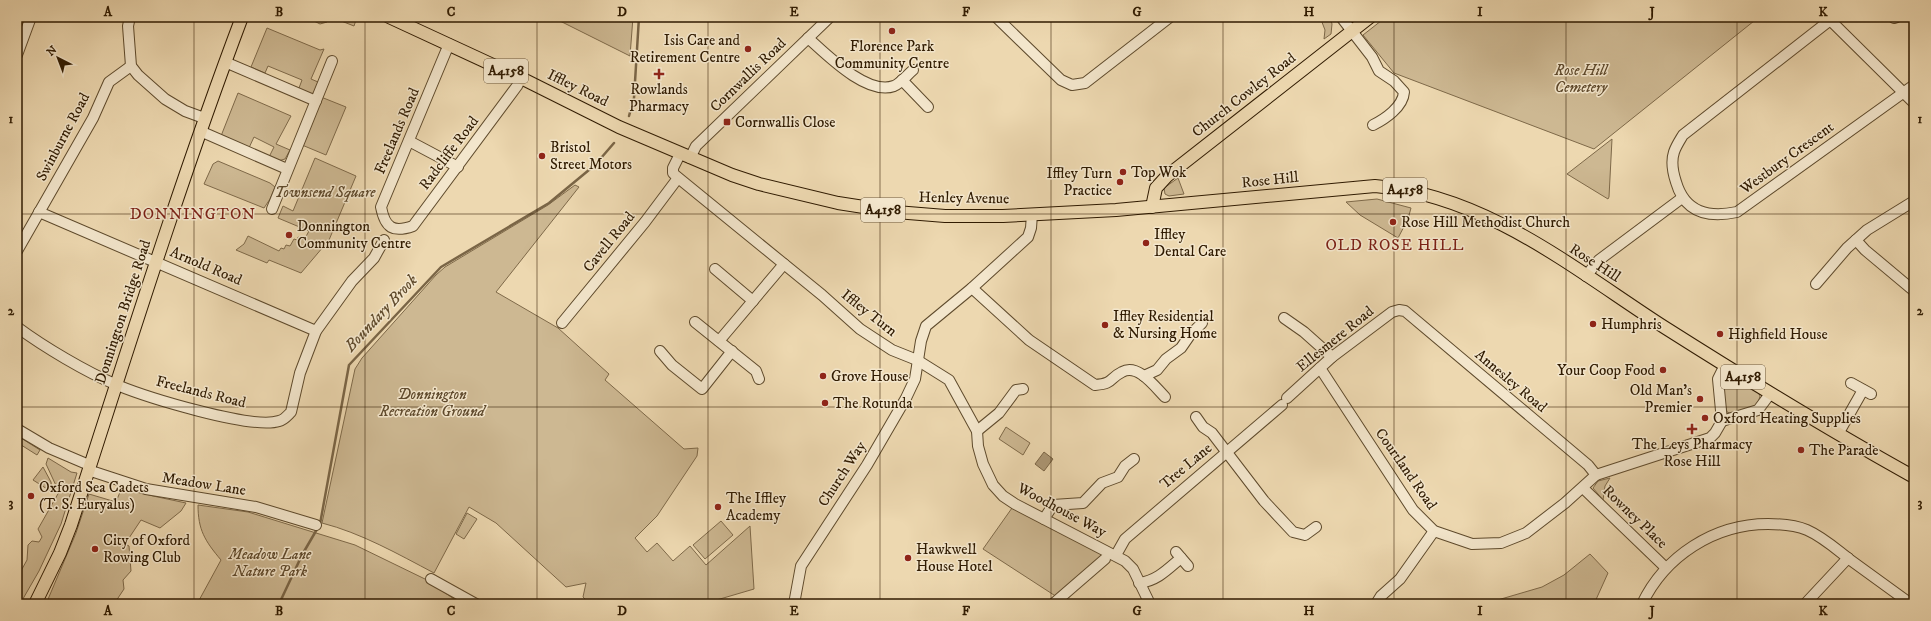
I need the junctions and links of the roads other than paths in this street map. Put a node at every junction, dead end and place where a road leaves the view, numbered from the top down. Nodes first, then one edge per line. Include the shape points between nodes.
1 (31, 17) edge
2 (130, 17) edge
3 (242, 17) edge
4 (389, 17) edge
5 (830, 17) edge
6 (996, 17) edge
7 (1170, 17) edge
8 (1340, 17) edge
9 (1370, 17) edge
10 (1828, 19) edge
11 (1352, 32) junction
12 (808, 38) junction
13 (449, 44) junction
14 (17, 55) edge
15 (332, 61) dead end
16 (226, 62) junction
17 (131, 66) junction
18 (913, 70) dead end
19 (522, 78) junction
20 (902, 80) junction
21 (1914, 86) edge
22 (1903, 93) junction
23 (316, 101) junction
24 (1914, 103) edge
25 (928, 107) dead end
26 (204, 118) junction
27 (1373, 125) dead end
28 (622, 128) joint
29 (200, 131) junction
30 (409, 141) junction
31 (685, 156) junction
32 (458, 167) junction
33 (287, 169) junction
34 (678, 178) junction
35 (1682, 198) junction
36 (1914, 201) edge
37 (1152, 207) junction
38 (272, 209) dead end
39 (39, 212) junction
40 (1032, 214) junction
41 (391, 228) joint
42 (384, 240) dead end
43 (1856, 240) junction
44 (17, 252) edge
45 (156, 262) junction
46 (784, 264) junction
47 (714, 269) dead end
48 (1586, 276) junction
49 (1816, 284) dead end
50 (972, 288) junction
51 (1914, 291) edge
52 (753, 301) junction
53 (1405, 311) joint
54 (1284, 316) dead end
55 (695, 322) dead end
56 (562, 323) dead end
57 (1202, 323) dead end
58 (17, 327) edge
59 (316, 331) junction
60 (719, 341) junction
61 (660, 351) dead end
62 (732, 352) junction
63 (1332, 357) junction
64 (917, 360) junction
65 (1725, 366) junction
66 (1320, 368) junction
67 (1144, 376) junction
68 (759, 379) dead end
69 (1851, 383) dead end
70 (117, 385) junction
71 (1023, 389) dead end
72 (1770, 394) junction
73 (1165, 397) dead end
74 (1284, 402) joint
75 (1196, 417) dead end
76 (1722, 421) junction
77 (17, 429) edge
78 (977, 431) junction
79 (1838, 434) junction
80 (1226, 452) junction
81 (1134, 459) dead end
82 (89, 468) junction
83 (1596, 475) junction
84 (1914, 476) edge
85 (1583, 488) junction
86 (1044, 519) junction
87 (316, 525) dead end
88 (1316, 527) dead end
89 (1434, 531) junction
90 (1116, 555) junction
91 (1848, 558) junction
92 (1105, 559) dead end
93 (1188, 566) dead end
94 (1666, 568) junction
95 (431, 579) dead end
96 (1139, 583) junction
97 (35, 604) edge
98 (476, 604) edge
99 (794, 604) edge
100 (1053, 604) edge
101 (1150, 604) edge
102 (1376, 604) edge
103 (1642, 604) edge
104 (1805, 604) edge
105 (1911, 604) edge

1 - 14 street
2 - 17 street via 128,26
3 - 16 main road, Donnington Bridge Road
4 - 13 main road, Iffley Road / A4158
5 - 12 street, Cornwallis Road
6 - 7 street via 1061,80 1072,85 1085,83
8 - 11 street
9 - 11 main road, Church Cowley Road
10 - 22 street
10 - 35 street via 1683,135 1674,152 1673,172
11 - 27 street via 1372,57 1379,71 1404,92 1399,106
11 - 37 main road, Church Cowley Road via 1166,176 1156,188
12 - 20 street via 833,61 869,83 885,88 894,86
12 - 31 street, Cornwallis Road
13 - 19 main road, Iffley Road / A4158
13 - 30 street, Freelands Road
15 - 23 street
16 - 23 street
16 - 26 main road, Donnington Bridge Road
17 - 26 street via 165,99 185,111
17 - 39 street, Swinburne Road via 109,82 93,118
18 - 20 street
19 - 28 main road, Iffley Road / A4158
19 - 32 street, Radcliffe Road
20 - 25 street
21 - 22 street, Westbury Crescent
22 - 24 street
22 - 35 street, Westbury Crescent via 1737,212 1720,216 1705,213
23 - 33 street
26 - 29 main road, Donnington Bridge Road
28 - 31 main road, Henley Avenue / A4158
29 - 33 street
29 - 45 main road, Donnington Bridge Road
30 - 32 street
30 - 41 street, Freelands Road via 381,207 384,219
31 - 34 street via 673,168 673,173
31 - 40 main road, Henley Avenue / A4158 via 732,176 838,203 896,212 946,216
32 - 41 street, Radcliffe Road via 413,226 402,230
33 - 38 street
34 - 46 street, Iffley Turn
34 - 56 street, Cavell Road
35 - 48 street via 1599,260
36 - 43 street via 1867,230
37 - 40 main road, Henley Avenue / A4158
37 - 48 main road, Rose Hill / A4158 via 1375,186 1396,188 1446,200 1493,220 1547,250
39 - 44 street, Swinburne Road
39 - 45 street, Arnold Road
40 - 50 street via 1032,228 1028,237
42 - 59 street, Freelands Road via 374,258 352,281
43 - 49 street
43 - 51 street
45 - 59 street, Arnold Road
45 - 70 main road, Donnington Bridge Road
46 - 52 street
46 - 64 street, Iffley Turn via 860,329 892,350
47 - 52 street
48 - 65 main road, Rose Hill / A4158
50 - 64 street via 926,326
50 - 67 street via 1029,340 1095,385 1108,384 1122,371 1134,370
52 - 60 street
53 - 63 street, Ellesmere Road via 1392,312
53 - 83 street, Annesley Road via 1588,465
54 - 63 street
55 - 60 street
57 - 67 street via 1181,348 1166,359 1157,370
58 - 70 street
59 - 70 street, Freelands Road via 300,373 291,412 278,422 225,417
60 - 62 street
61 - 62 street via 672,365 702,389
62 - 68 street via 756,371
63 - 66 street, Ellesmere Road
64 - 78 street, Woodhouse Way via 949,380
64 - 99 street, Church Way via 915,379 906,398 868,465 801,566
65 - 72 main road, Rose Hill / A4158
65 - 76 street via 1718,378
66 - 74 street, Ellesmere Road
66 - 89 street, Courtland Road via 1413,510
67 - 73 street
69 - 79 street via 1867,392
70 - 82 main road, Donnington Bridge Road
71 - 78 street via 1016,390 1000,413
72 - 76 street via 1758,410
72 - 79 main road, Rose Hill / A4158
74 - 80 street, Tree Lane
75 - 80 street
76 - 83 street, Courtland Road via 1710,438
77 - 82 street, Meadow Lane
78 - 86 street, Woodhouse Way via 983,464 993,485 1003,496
79 - 84 main road, Rose Hill / A4158
80 - 88 street via 1292,532 1305,535
80 - 90 street, Tree Lane via 1125,539
81 - 86 street via 1125,466 1118,477 1102,483 1083,503 1053,505
82 - 87 street, Meadow Lane via 146,489 256,507
82 - 97 main road, Donnington Bridge Road via 66,539
83 - 85 street, Courtland Road
85 - 89 street, Courtland Road via 1526,533 1500,543 1472,544
85 - 94 street, Rowney Place
86 - 90 street, Woodhouse Way
89 - 102 street via 1400,579
90 - 96 street, Woodhouse Way via 1133,569
91 - 94 street via 1825,540 1806,530 1783,524 1754,524 1724,531 1697,543
91 - 104 street
91 - 105 street
92 - 100 street
93 - 96 street via 1179,555 1158,577
94 - 103 street via 1648,591
95 - 98 street
96 - 101 street, Woodhouse Way

